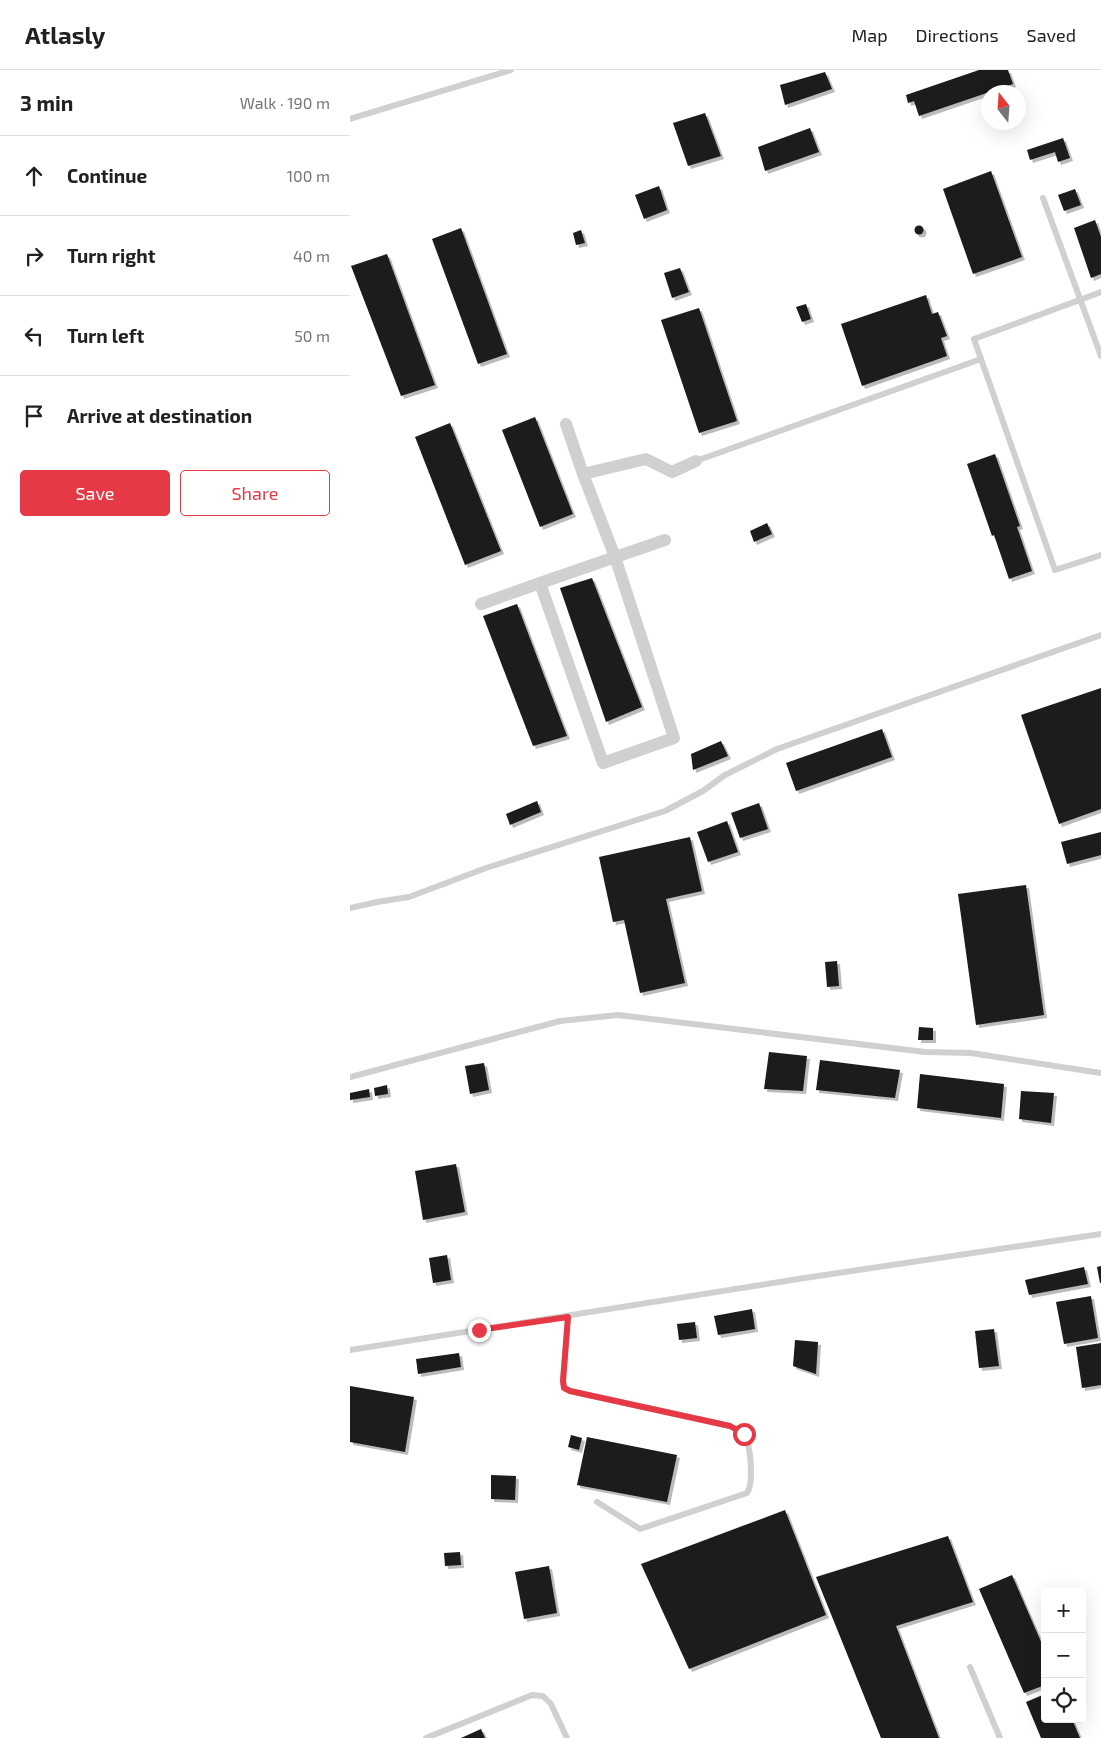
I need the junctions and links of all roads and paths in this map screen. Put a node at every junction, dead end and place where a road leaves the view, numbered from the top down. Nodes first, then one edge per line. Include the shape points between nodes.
1 (511, 70) edge
2 (350, 119) edge
3 (1043, 198) dead end
4 (1101, 292) edge
5 (1081, 299) junction
6 (1101, 356) edge
7 (982, 359) junction
8 (566, 424) dead end
9 (696, 461) joint
10 (584, 474) junction
11 (665, 540) dead end
12 (1101, 555) edge
13 (615, 557) junction
14 (540, 583) junction
15 (481, 604) dead end
16 (1101, 635) edge
17 (350, 908) edge
18 (1101, 1072) edge
19 (350, 1077) edge
20 (1101, 1234) edge
21 (568, 1317) junction
22 (350, 1350) edge
23 (596, 1502) dead end
24 (970, 1667) dead end
25 (426, 1738) edge
26 (567, 1738) edge
27 (1000, 1738) edge

1 - 2 lane
3 - 5 lane
4 - 5 lane
5 - 6 lane
5 - 7 lane via 974,339
7 - 9 lane
7 - 12 lane via 1055,570
8 - 10 street
9 - 10 street via 672,472 646,459
10 - 13 street
11 - 13 street
13 - 14 street
13 - 14 street via 674,738 612,760 603,763
14 - 15 street
16 - 17 lane via 777,748 665,811 486,868 409,897
18 - 19 lane via 970,1053 925,1052 618,1015 560,1021
20 - 21 lane
21 - 22 lane
21 - 23 lane via 564,1388 730,1426 744,1434 748,1445 751,1482 747,1493 640,1529
24 - 27 lane
25 - 26 lane via 532,1695 543,1696 551,1704

